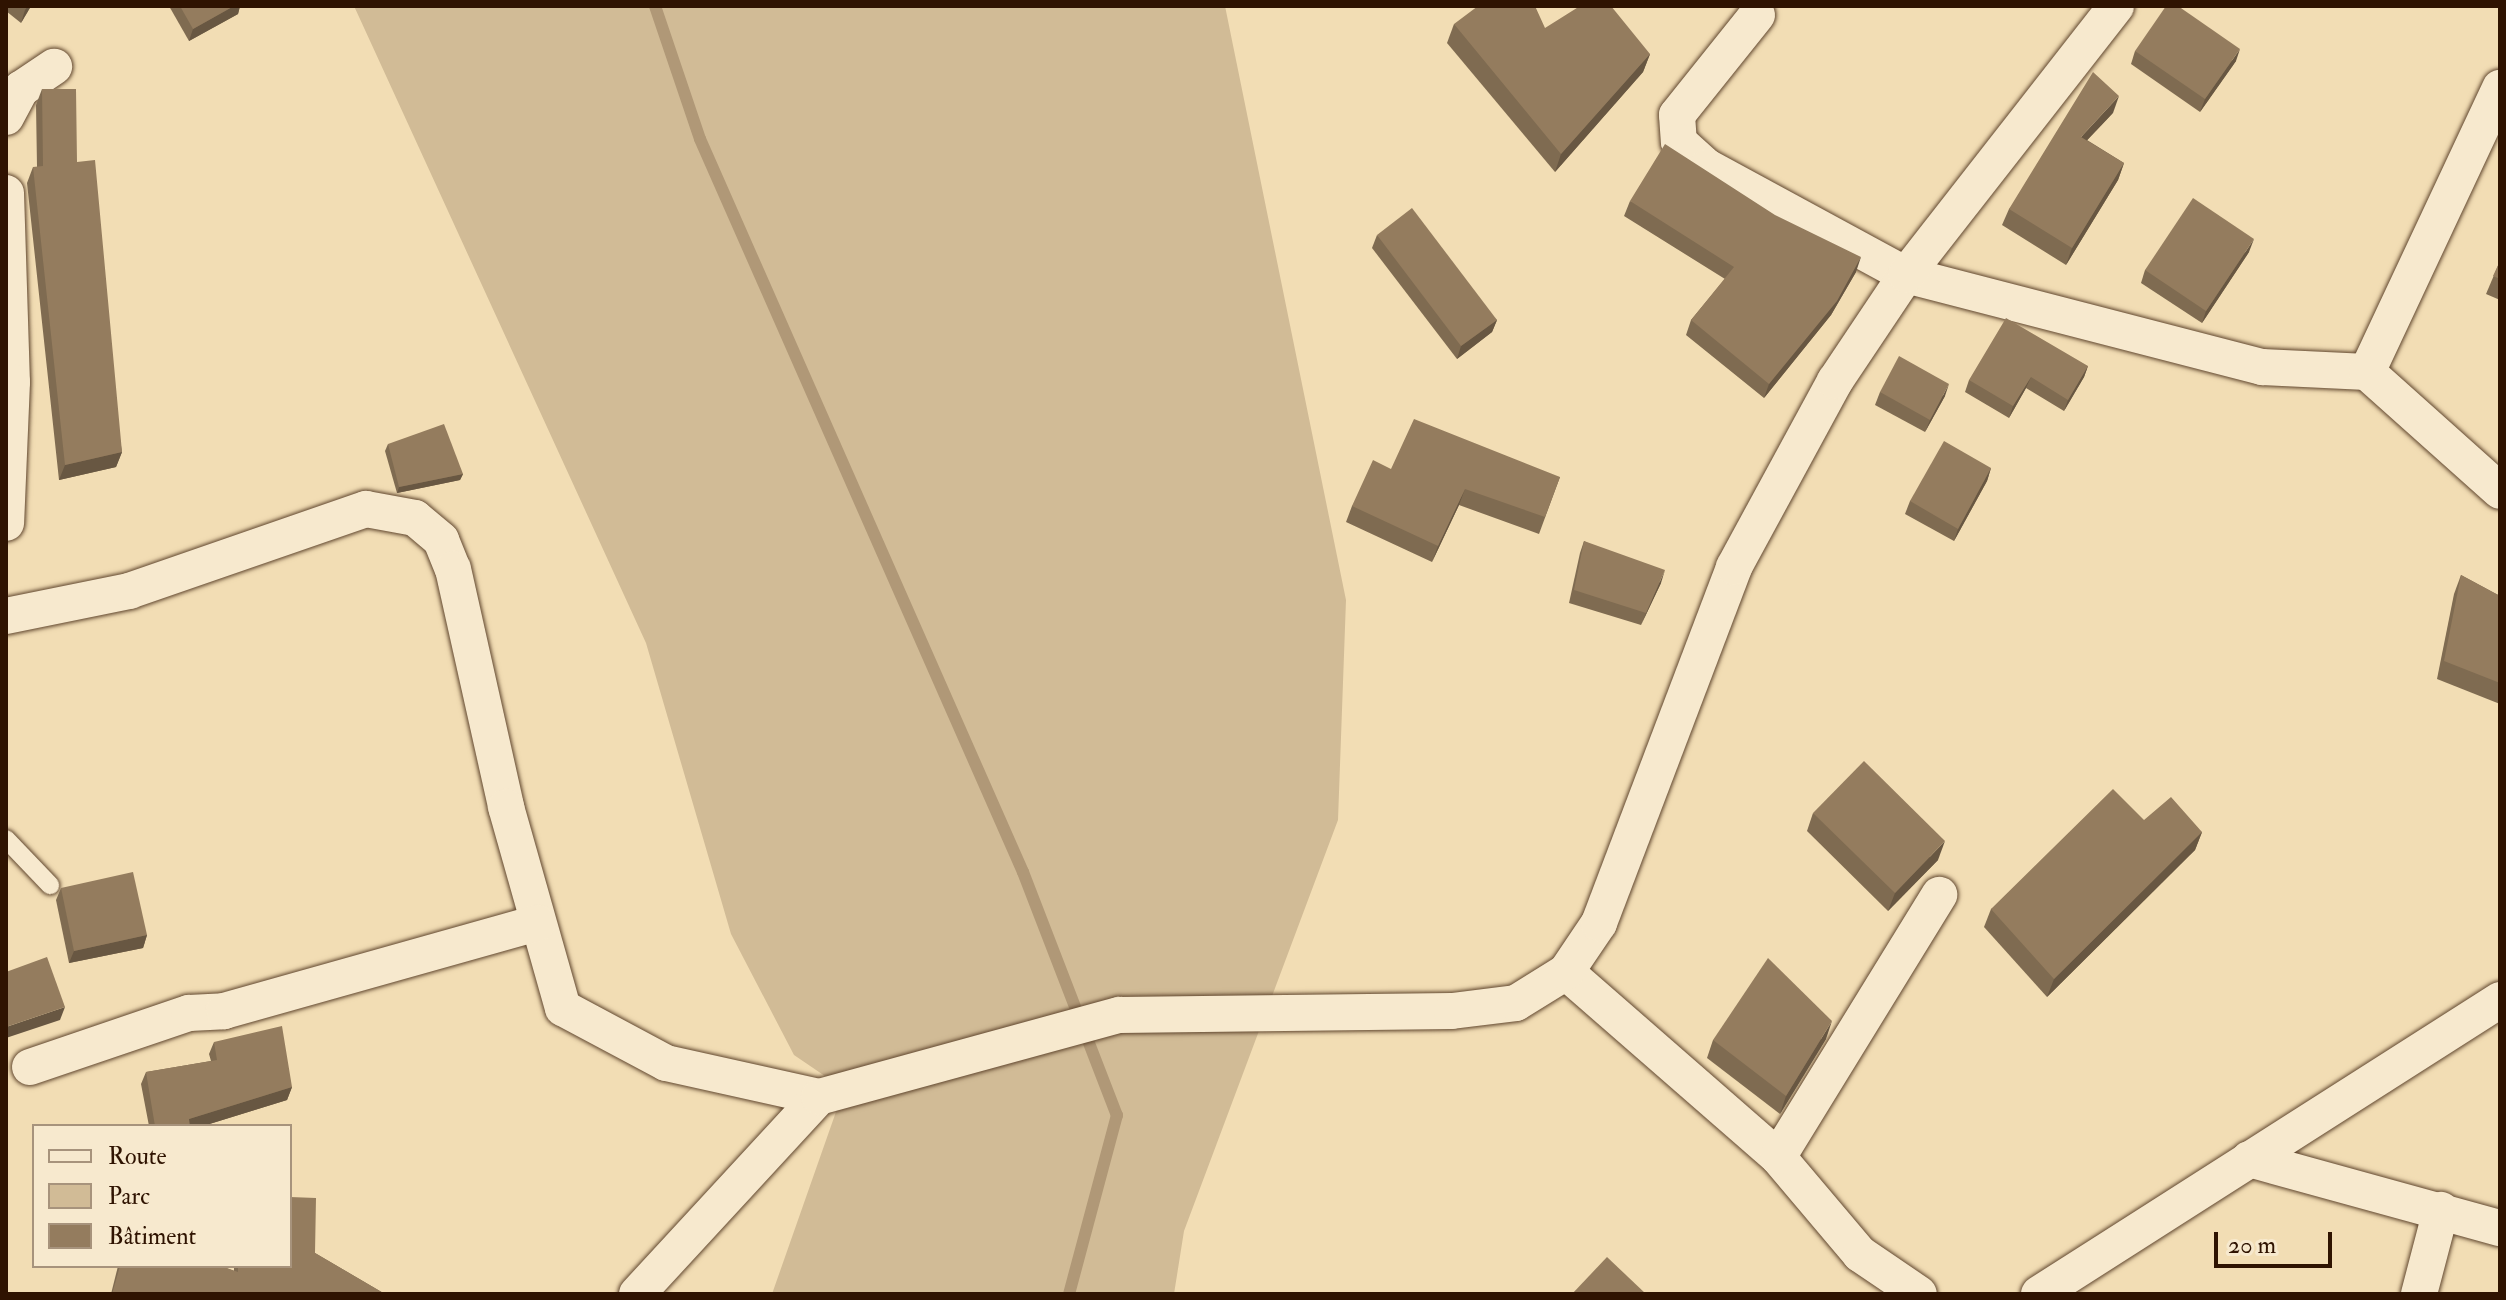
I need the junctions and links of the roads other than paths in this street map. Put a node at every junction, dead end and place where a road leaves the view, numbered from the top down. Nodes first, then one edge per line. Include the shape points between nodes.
1 (2116, 6) edge
2 (1757, 15) dead end
3 (54, 67) dead end
4 (2500, 88) edge
5 (6, 117) edge
6 (6, 193) edge
7 (1906, 275) junction
8 (2367, 372) junction
9 (2500, 491) edge
10 (6, 523) edge
11 (6, 616) edge
12 (6, 839) edge
13 (50, 885) dead end
14 (1939, 895) dead end
15 (538, 923) junction
16 (1566, 972) junction
17 (2500, 1000) edge
18 (30, 1067) dead end
19 (819, 1097) junction
20 (1778, 1157) junction
21 (2249, 1159) junction
22 (2441, 1210) junction
23 (2500, 1228) edge
24 (637, 1294) edge
25 (1919, 1294) edge
26 (2039, 1294) edge
27 (2419, 1294) edge

1 - 7 street
2 - 7 street via 1677,115 1679,142 1707,167
3 - 5 street via 21,89
4 - 8 street
6 - 10 street via 12,382
7 - 8 street via 2262,367
7 - 16 street via 1835,381 1734,567 1599,923
8 - 9 street
11 - 15 street via 129,591 366,509 415,518 441,540 453,569
12 - 13 lane
14 - 20 street
15 - 18 street via 224,1011 189,1013
15 - 19 street via 563,1008 666,1063
16 - 19 street via 1516,1003 1452,1011 1119,1015
16 - 20 street
17 - 21 street
19 - 24 street
20 - 25 street via 1860,1254
21 - 22 street
21 - 26 street
22 - 23 street
22 - 27 street

